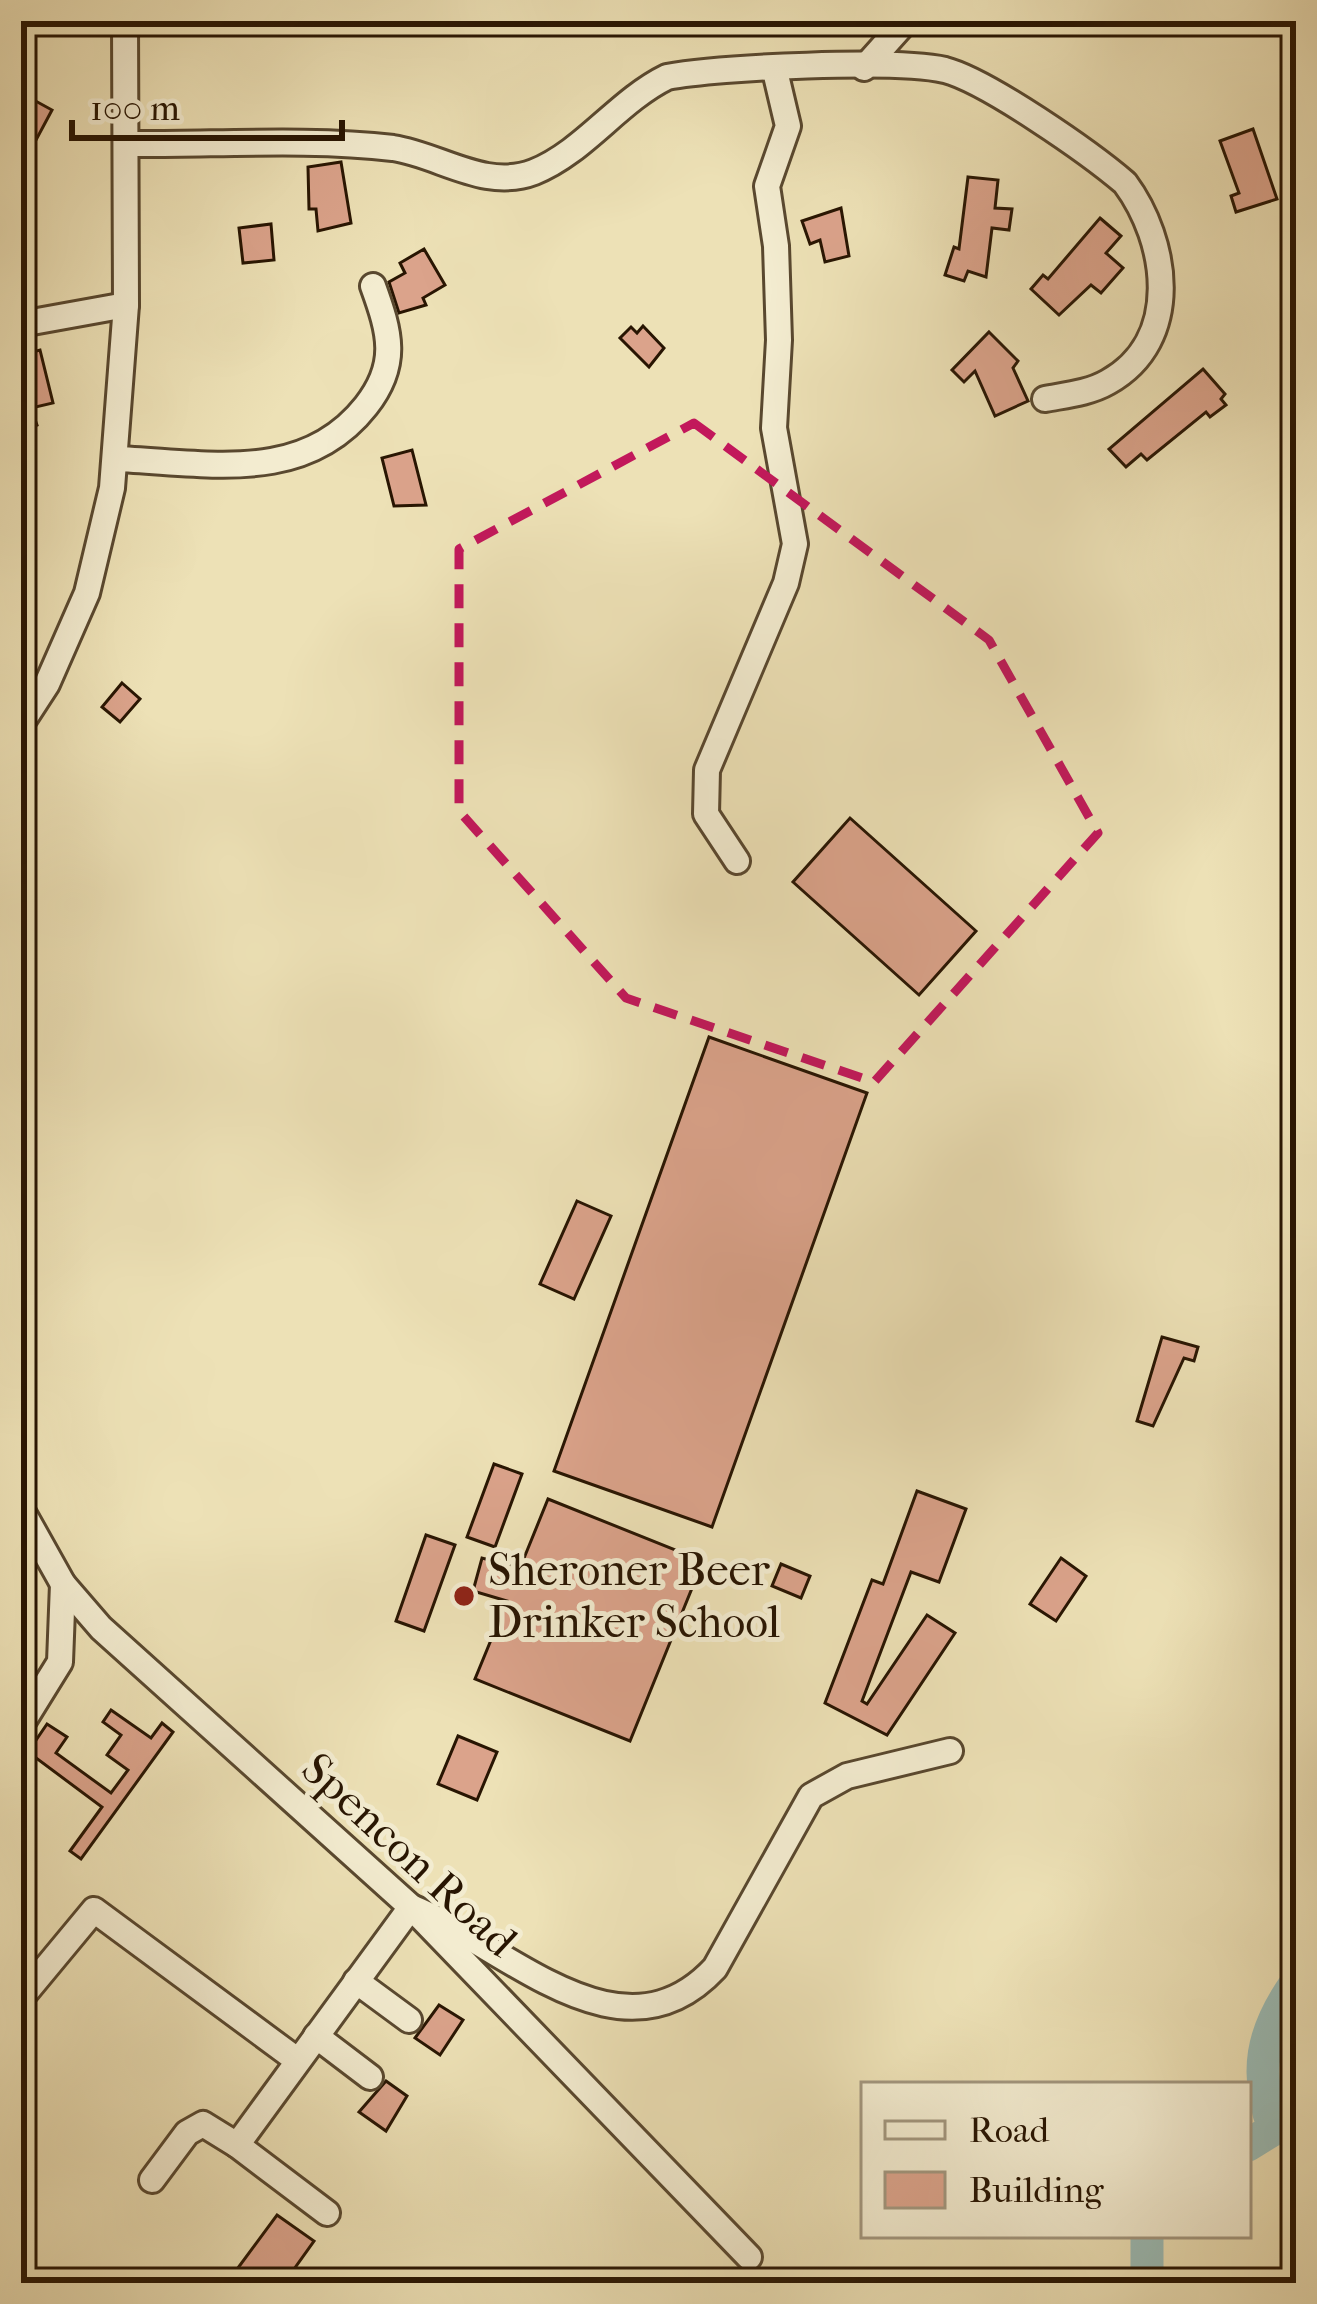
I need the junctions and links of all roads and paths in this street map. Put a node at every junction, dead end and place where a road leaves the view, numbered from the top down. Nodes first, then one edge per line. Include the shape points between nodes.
1 (125, 21) edge
2 (906, 21) edge
3 (863, 68) junction
4 (775, 70) junction
5 (128, 144) junction
6 (373, 286) dead end
7 (126, 305) junction
8 (21, 324) edge
9 (1045, 399) dead end
10 (115, 459) junction
11 (21, 724) edge
12 (737, 861) dead end
13 (21, 1509) edge
14 (63, 1584) junction
15 (21, 1725) edge
16 (950, 1750) dead end
17 (411, 1907) junction
18 (356, 1981) junction
19 (21, 1998) edge
20 (410, 2020) dead end
21 (316, 2036) junction
22 (297, 2060) junction
23 (370, 2077) dead end
24 (236, 2145) junction
25 (152, 2180) dead end
26 (327, 2212) dead end
27 (749, 2257) dead end

1 - 5 street
2 - 3 street
3 - 4 street
3 - 9 street via 956,74 1109,169 1140,203 1161,257 1163,291 1144,343 1108,382
4 - 5 street via 667,77 558,159 503,178 392,148
4 - 12 street via 788,126 766,186 776,246 774,428 795,544 707,770 706,814
5 - 7 street
6 - 10 street via 392,339 390,364 358,416 316,452 257,464
7 - 8 street
7 - 10 street
10 - 11 street via 87,593
13 - 14 street, Spencon Road
14 - 15 street via 60,1661
14 - 17 street, Spencon Road via 145,1671
16 - 17 street via 823,1785 794,1820 715,1967 674,2000 593,2006
17 - 18 street
17 - 27 street, Spencon Road
18 - 20 street
18 - 21 street
19 - 22 street via 94,1910
21 - 22 street
21 - 23 street
22 - 24 street
24 - 25 street via 203,2124
24 - 26 street

